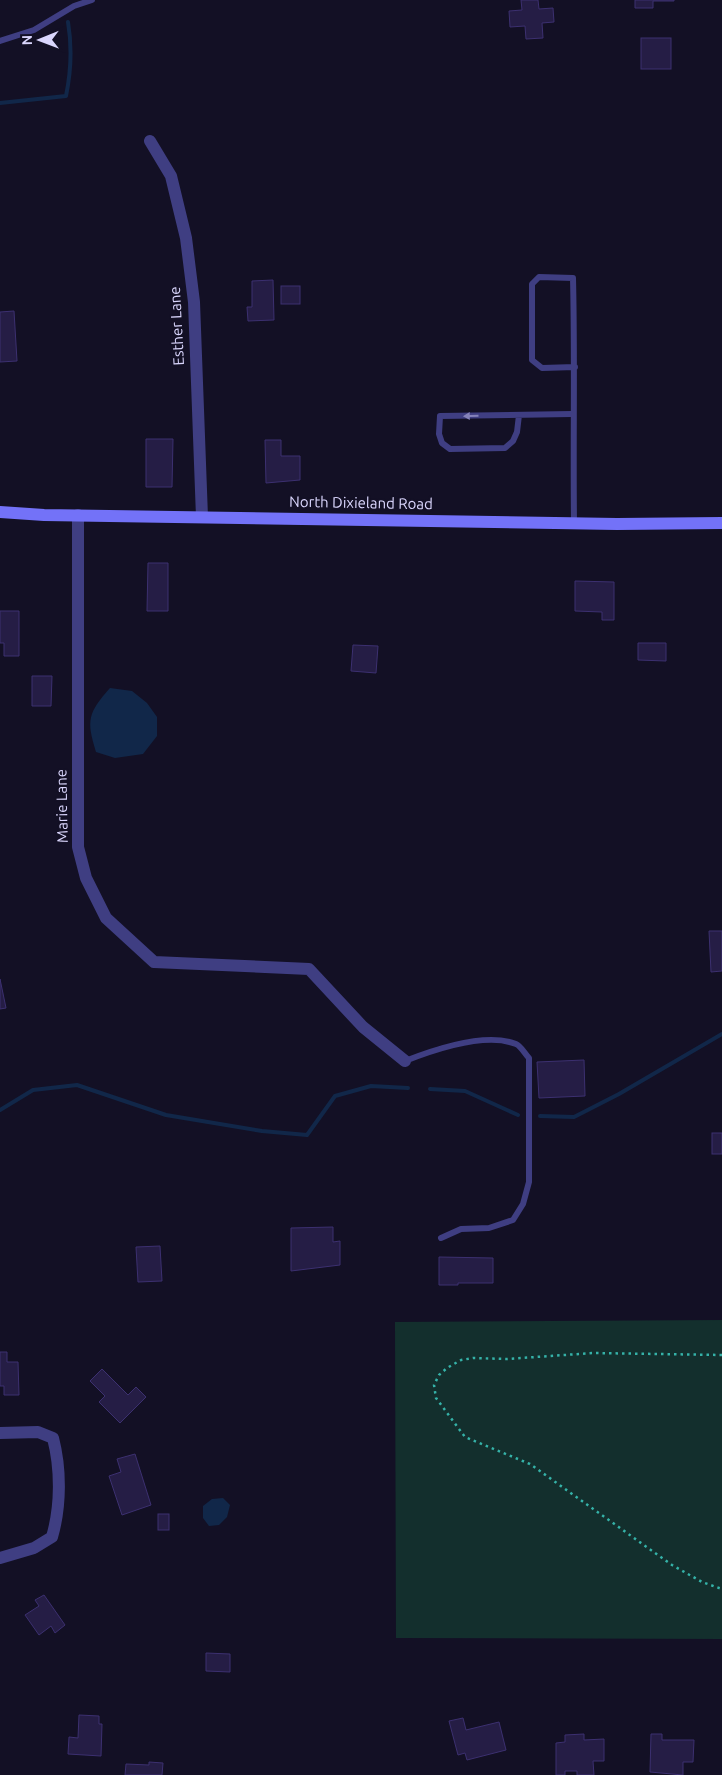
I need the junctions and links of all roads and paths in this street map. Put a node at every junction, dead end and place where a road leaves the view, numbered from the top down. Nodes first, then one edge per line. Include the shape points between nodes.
1 (92, 0) edge
2 (0, 41) edge
3 (150, 142) dead end
4 (575, 367) junction
5 (572, 414) junction
6 (519, 415) junction
7 (0, 512) edge
8 (78, 514) junction
9 (202, 517) junction
10 (574, 523) junction
11 (722, 523) edge
12 (405, 1061) joint
13 (441, 1238) dead end
14 (722, 1355) edge
15 (0, 1433) edge
16 (0, 1558) edge
17 (722, 1589) edge

1 - 2 lane via 74,6 34,30
3 - 9 street, Esther Lane via 170,176 186,238 194,302
4 - 4 lane via 573,278 539,277 532,284 532,360 542,368
4 - 5 lane
5 - 6 lane
5 - 10 lane
6 -> 6 lane via 440,416 439,434 442,443 450,449 505,448 517,432
7 - 8 street, North Dixieland Road via 44,516
8 - 9 street, North Dixieland Road
8 - 12 street, Marie Lane via 78,847 86,878 106,918 154,962 309,969 363,1027
9 - 10 street, North Dixieland Road
10 - 11 street, North Dixieland Road
12 - 13 lane via 429,1052 500,1040 518,1044 529,1058 529,1182 523,1204 513,1220 489,1228 461,1229
14 - 17 path via 592,1353 473,1358 460,1360 447,1368 434,1385 439,1403 465,1437 530,1464 672,1566
15 - 16 street via 38,1432 53,1438 58,1465 57,1518 52,1537 34,1548

